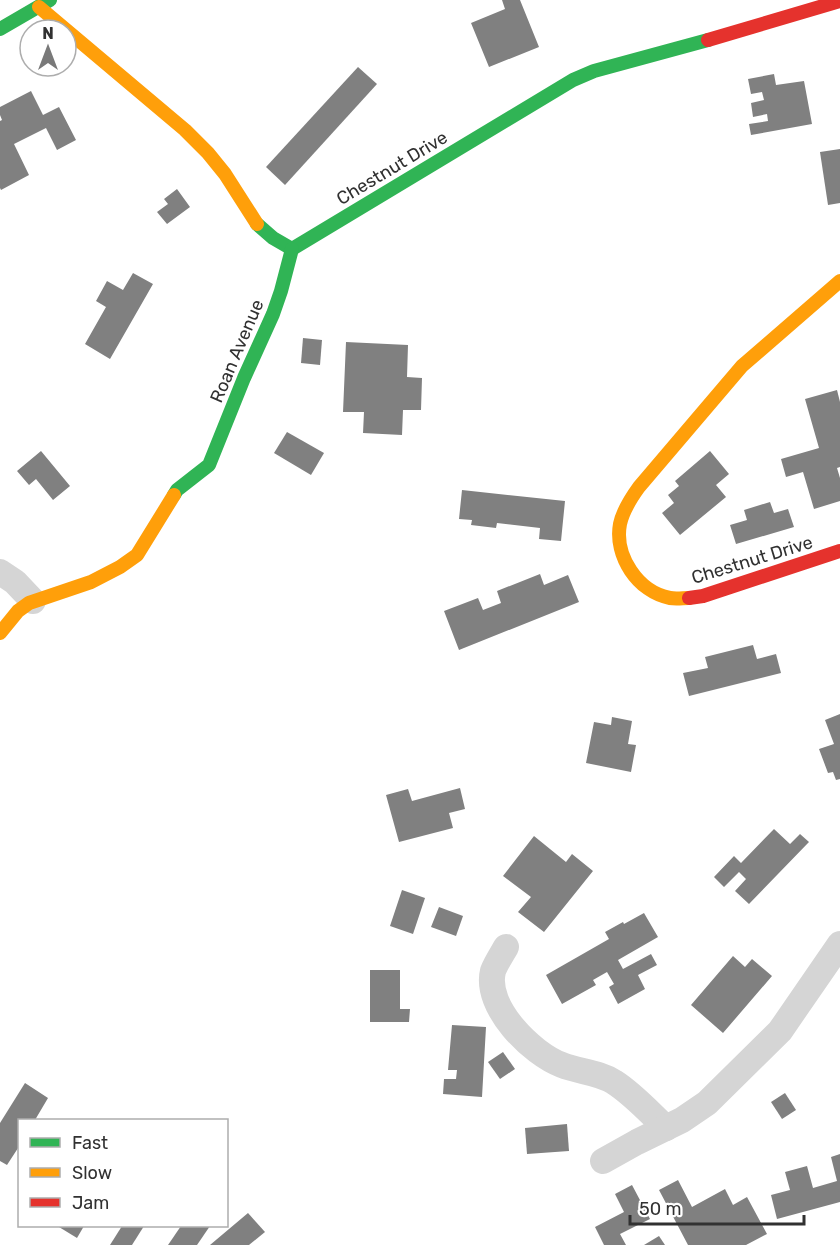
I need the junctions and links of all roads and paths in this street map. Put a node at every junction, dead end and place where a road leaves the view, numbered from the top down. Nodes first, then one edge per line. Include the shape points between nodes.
1 (840, 1) edge
2 (45, 4) edge
3 (0, 29) edge
4 (292, 249) junction
5 (840, 281) edge
6 (840, 551) edge
7 (0, 572) edge
8 (33, 601) junction
9 (0, 633) edge
10 (840, 944) edge
11 (506, 947) dead end
12 (666, 1128) junction
13 (603, 1161) dead end

1 - 4 street, Chestnut Drive via 573,80
2 - 3 street
2 - 4 street via 208,153 256,224
4 - 8 street, Roan Avenue via 273,314 209,465 177,490 138,555 129,562 81,587
5 - 6 street, Chestnut Drive via 742,366 639,487 626,505 619,532 619,544 632,574 669,598 704,596
7 - 8 street
8 - 9 street
10 - 12 street via 780,1031 707,1103
11 - 12 street via 493,972 494,995 519,1035 546,1058 614,1082
12 - 13 street

